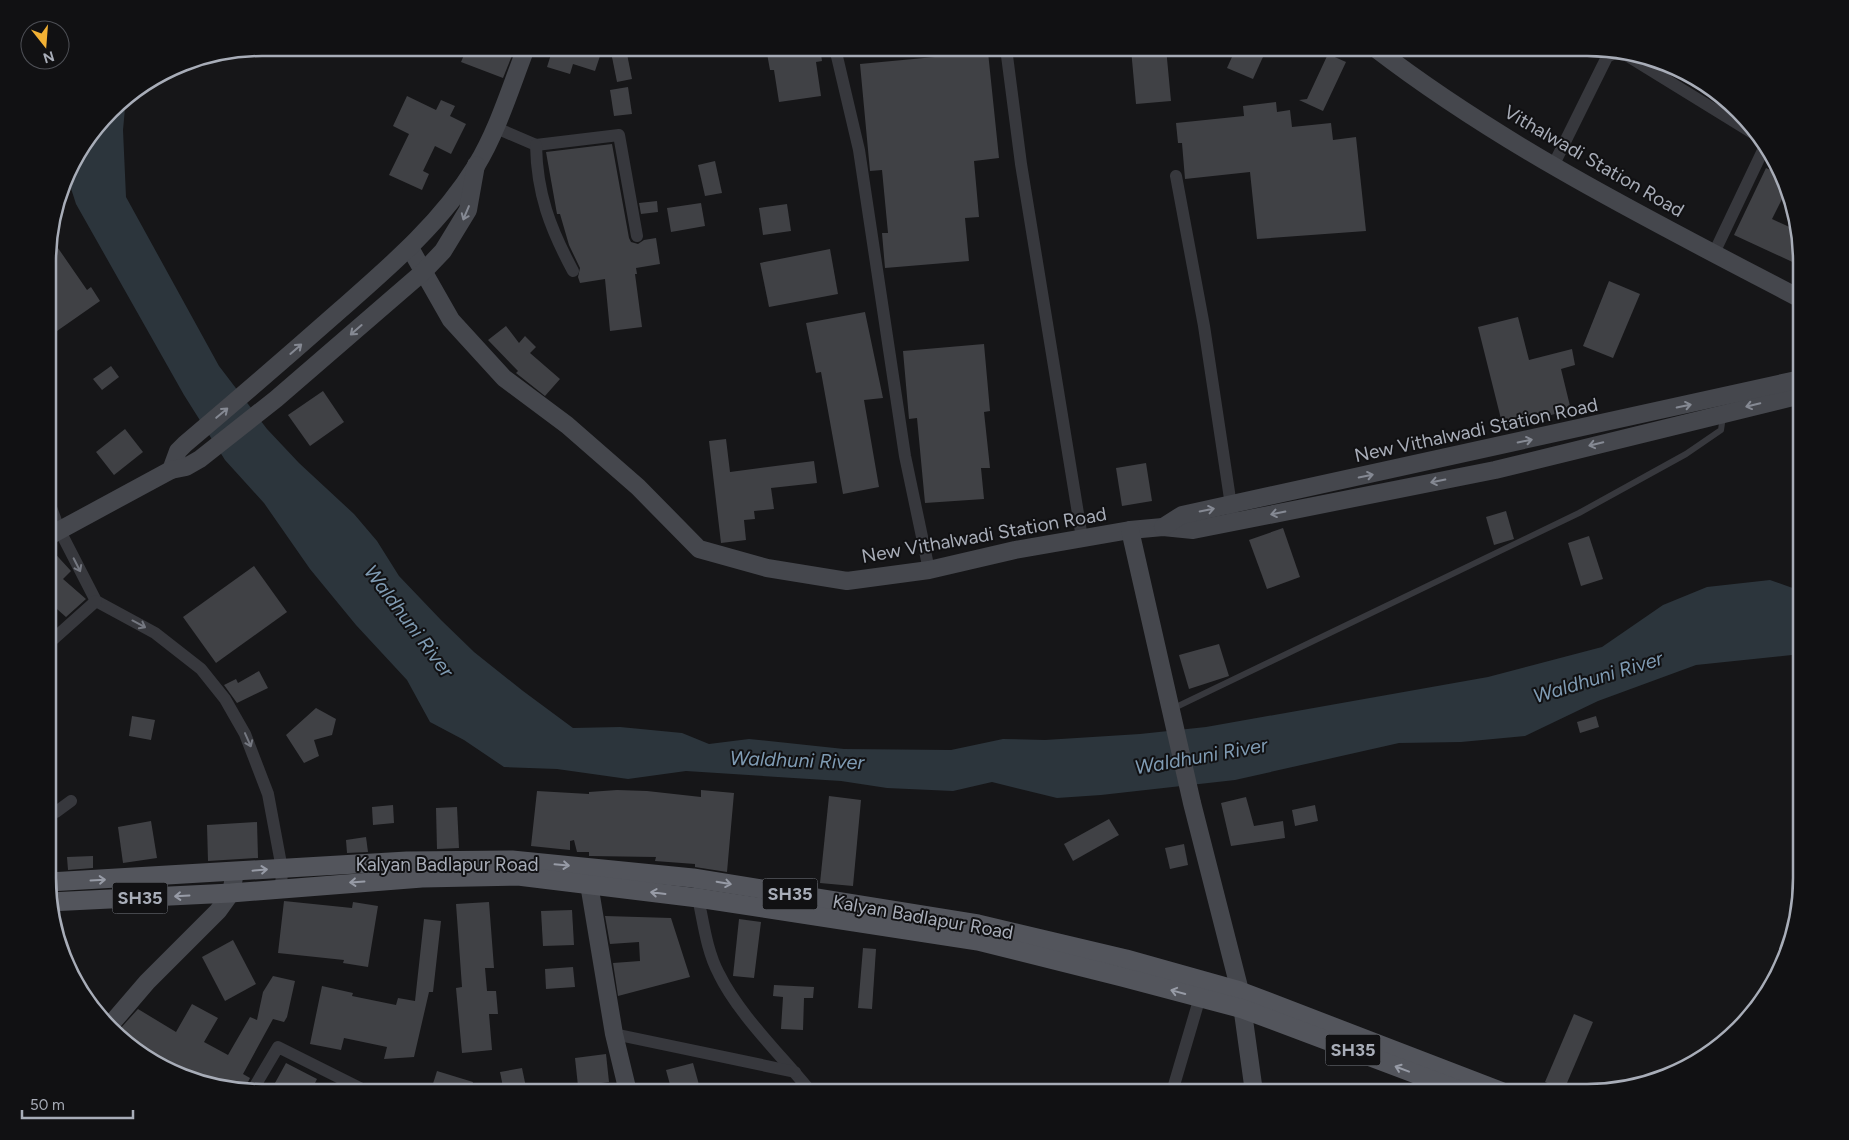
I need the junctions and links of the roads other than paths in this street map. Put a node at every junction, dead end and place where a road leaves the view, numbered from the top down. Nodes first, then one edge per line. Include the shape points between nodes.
1 (523, 56) edge
2 (837, 56) edge
3 (1007, 56) edge
4 (1386, 56) edge
5 (1606, 57) edge
6 (1638, 63) edge
7 (494, 127) junction
8 (1743, 127) edge
9 (536, 146) junction
10 (1761, 153) edge
11 (1554, 164) junction
12 (476, 166) junction
13 (1176, 176) dead end
14 (637, 236) dead end
15 (410, 248) junction
16 (1714, 253) junction
17 (573, 271) dead end
18 (423, 272) junction
19 (1793, 295) edge
20 (1793, 382) edge
21 (1793, 396) edge
22 (1725, 404) junction
23 (1398, 469) junction
24 (170, 470) junction
25 (1403, 488) junction
26 (1233, 514) junction
27 (1130, 530) junction
28 (56, 532) edge
29 (56, 536) edge
30 (1082, 538) junction
31 (929, 570) junction
32 (96, 601) junction
33 (56, 637) edge
34 (1172, 714) junction
35 (71, 801) dead end
36 (56, 812) edge
37 (282, 868) junction
38 (234, 872) junction
39 (587, 876) junction
40 (693, 878) junction
41 (56, 882) edge
42 (281, 888) junction
43 (231, 893) junction
44 (698, 898) junction
45 (58, 902) edge
46 (1203, 989) junction
47 (1241, 1000) junction
48 (113, 1021) edge
49 (614, 1034) junction
50 (795, 1072) junction
51 (256, 1084) edge
52 (352, 1084) edge
53 (626, 1084) edge
54 (805, 1084) edge
55 (1174, 1084) edge
56 (1253, 1084) edge
57 (1445, 1084) edge
58 (1480, 1084) edge

1 - 7 street
2 - 31 street via 858,150 905,456
3 - 30 street via 1021,164
4 - 11 street, Vithalwadi Station Road via 1417,80
5 - 11 street
6 - 8 street
7 - 9 street
7 - 12 street
9 - 14 street via 619,134
9 - 17 street via 544,210
10 - 16 street
11 - 16 street, Vithalwadi Station Road
12 - 15 street
12 -> 18 street via 468,210 443,251
13 - 26 street via 1204,326
15 - 18 street, New Vithalwadi Station Road
24 -> 15 street via 178,451 185,444
16 - 19 street, Vithalwadi Station Road
18 -> 24 street via 276,400 200,459 186,467
18 - 31 street, New Vithalwadi Station Road via 451,320 504,378 567,426 638,487 699,549 767,568 847,581
20 - 22 street, New Vithalwadi Station Road
21 -> 22 street, New Vithalwadi Station Road
23 -> 22 street, New Vithalwadi Station Road
22 -> 25 street, New Vithalwadi Station Road via 1495,470
22 - 34 lane via 1721,430 1686,454 1579,513
23 - 25 street
26 -> 23 street, New Vithalwadi Station Road
24 - 28 street
25 -> 26 street, New Vithalwadi Station Road
26 - 27 street, New Vithalwadi Station Road via 1193,530 1163,527
27 - 30 street, New Vithalwadi Station Road
27 - 34 street
29 -> 32 street
30 - 31 street, New Vithalwadi Station Road
32 - 33 street
32 -> 37 street via 155,633 201,669 225,699 260,769 274,815
34 - 47 street
35 - 36 street
38 -> 37 main road, Kalyan Badlapur Road / SH35
37 -> 39 main road, Kalyan Badlapur Road / SH35 via 502,860
37 - 42 street
41 -> 38 main road, Kalyan Badlapur Road / SH35
38 - 43 street
39 - 40 main road, Kalyan Badlapur Road / SH35
39 -> 42 main road, Kalyan Badlapur Road / SH35 via 422,878
44 -> 39 main road, Kalyan Badlapur Road / SH35
39 - 49 street
40 - 44 street
40 -> 46 main road, Kalyan Badlapur Road / SH35 via 978,924 1126,959
42 - 43 main road, Kalyan Badlapur Road / SH35
43 -> 45 main road, Kalyan Badlapur Road / SH35
43 - 48 street via 218,911 147,982
46 -> 44 main road, Kalyan Badlapur Road / SH35 via 978,942
44 - 50 street via 718,974
46 - 47 main road, Kalyan Badlapur Road / SH35
46 - 55 street
47 - 56 street
57 -> 47 main road, Kalyan Badlapur Road / SH35
47 - 58 main road, Kalyan Badlapur Road / SH35
49 - 50 street
49 - 53 street
50 - 54 street
51 - 52 street via 278,1047

